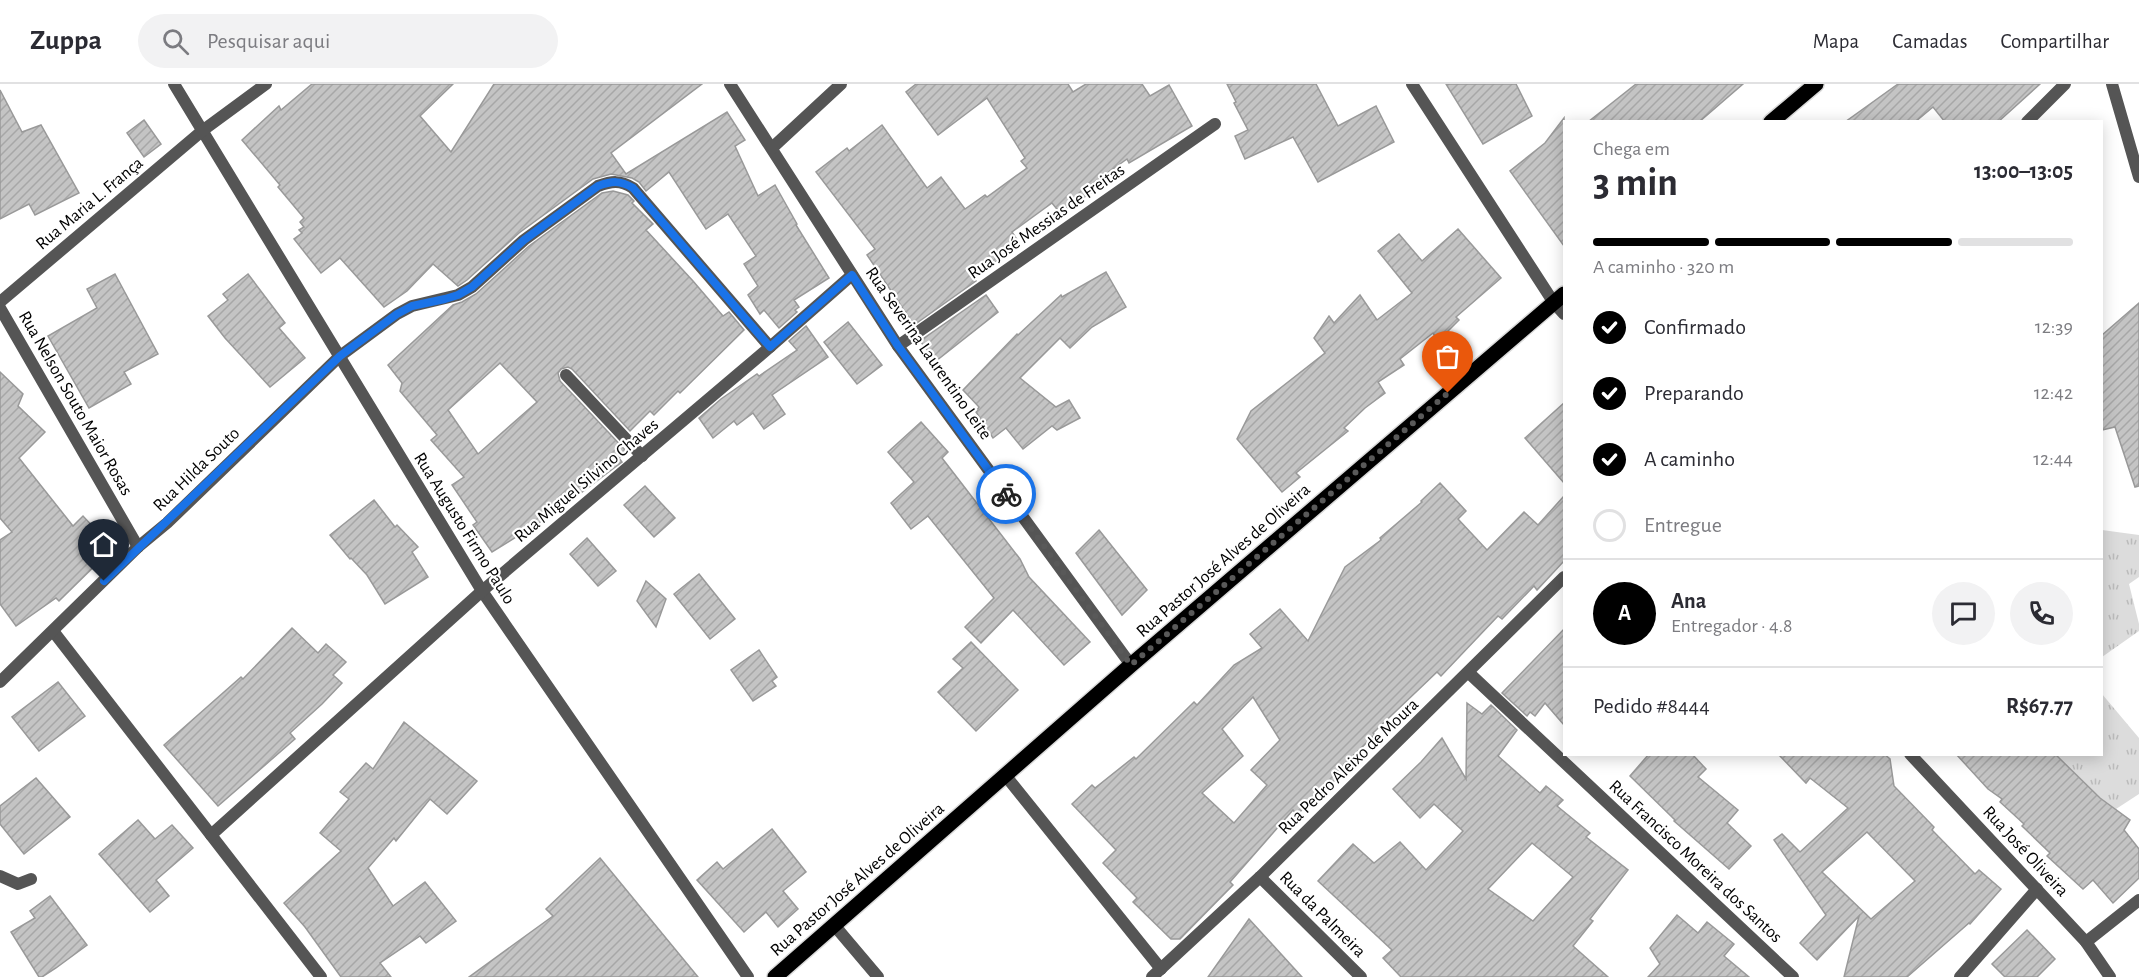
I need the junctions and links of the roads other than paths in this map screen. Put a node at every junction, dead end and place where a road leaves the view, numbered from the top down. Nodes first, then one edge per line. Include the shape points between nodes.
1 (174, 84) edge
2 (266, 84) edge
3 (730, 84) edge
4 (841, 84) edge
5 (1412, 84) edge
6 (2065, 84) edge
7 (2112, 84) edge
8 (1810, 86) edge
9 (1773, 120) edge
10 (2029, 120) edge
11 (1215, 124) dead end
12 (202, 131) junction
13 (772, 148) junction
14 (2139, 177) edge
15 (852, 275) junction
16 (0, 302) edge
17 (1561, 304) edge
18 (0, 308) edge
19 (898, 346) junction
20 (770, 347) junction
21 (340, 356) junction
22 (566, 375) dead end
23 (642, 456) junction
24 (138, 547) junction
25 (1563, 578) edge
26 (482, 591) junction
27 (53, 631) junction
28 (1131, 665) junction
29 (1469, 673) junction
30 (0, 682) edge
31 (1912, 756) edge
32 (1005, 775) junction
33 (211, 835) junction
34 (0, 876) edge
35 (1260, 877) junction
36 (31, 879) dead end
37 (2037, 889) junction
38 (2139, 900) edge
39 (834, 925) junction
40 (2086, 942) junction
41 (1157, 973) edge
42 (321, 977) edge
43 (748, 977) edge
44 (775, 977) edge
45 (878, 977) edge
46 (1361, 977) edge
47 (1793, 977) edge
48 (1960, 977) edge
49 (2110, 977) edge

1 - 12 street, Rua Augusto Firmo Paulo
2 - 12 street, Rua Maria L. França
3 - 13 street, Rua Severina Laurentino Leite
4 - 13 street
5 - 17 street
6 - 10 street
7 - 14 street
8 - 9 main road
11 - 19 street, Rua José Messias de Freitas
12 - 16 street, Rua Maria L. França
12 - 21 street, Rua Augusto Firmo Paulo
13 - 15 street, Rua Severina Laurentino Leite
15 - 19 street, Rua Severina Laurentino Leite
15 - 20 street, Rua Miguel Silvino Chaves
17 - 28 main road, Rua Pastor José Alves de Oliveira
18 - 24 street, Rua Nelson Souto Maior Rosas
19 - 28 street, Rua Severina Laurentino Leite
20 - 21 street, Rua Hilda Souto via 633,188 622,181 592,189 524,240 472,287 458,295 412,306
20 - 23 street, Rua Miguel Silvino Chaves
21 - 24 street, Rua Hilda Souto
21 - 26 street, Rua Augusto Firmo Paulo
22 - 23 street
23 - 26 street, Rua Miguel Silvino Chaves
24 - 27 street, Rua Hilda Souto
25 - 29 street, Rua Pedro Aleixo de Moura
26 - 33 street, Rua Miguel Silvino Chaves
26 - 43 street, Rua Augusto Firmo Paulo
27 - 30 street, Rua Hilda Souto
27 - 33 street
28 - 32 main road, Rua Pastor José Alves de Oliveira
29 - 35 street, Rua Pedro Aleixo de Moura
29 - 47 street, Rua Francisco Moreira dos Santos
31 - 37 street, Rua José Oliveira
32 - 39 main road, Rua Pastor José Alves de Oliveira
32 - 41 street
33 - 42 street
34 - 36 street via 18,884
35 - 41 street, Rua Pedro Aleixo de Moura
35 - 46 street, Rua da Palmeira
37 - 40 street, Rua José Oliveira
37 - 48 street
38 - 40 street
39 - 44 main road, Rua Pastor José Alves de Oliveira
39 - 45 street
40 - 49 street, Rua José Oliveira

